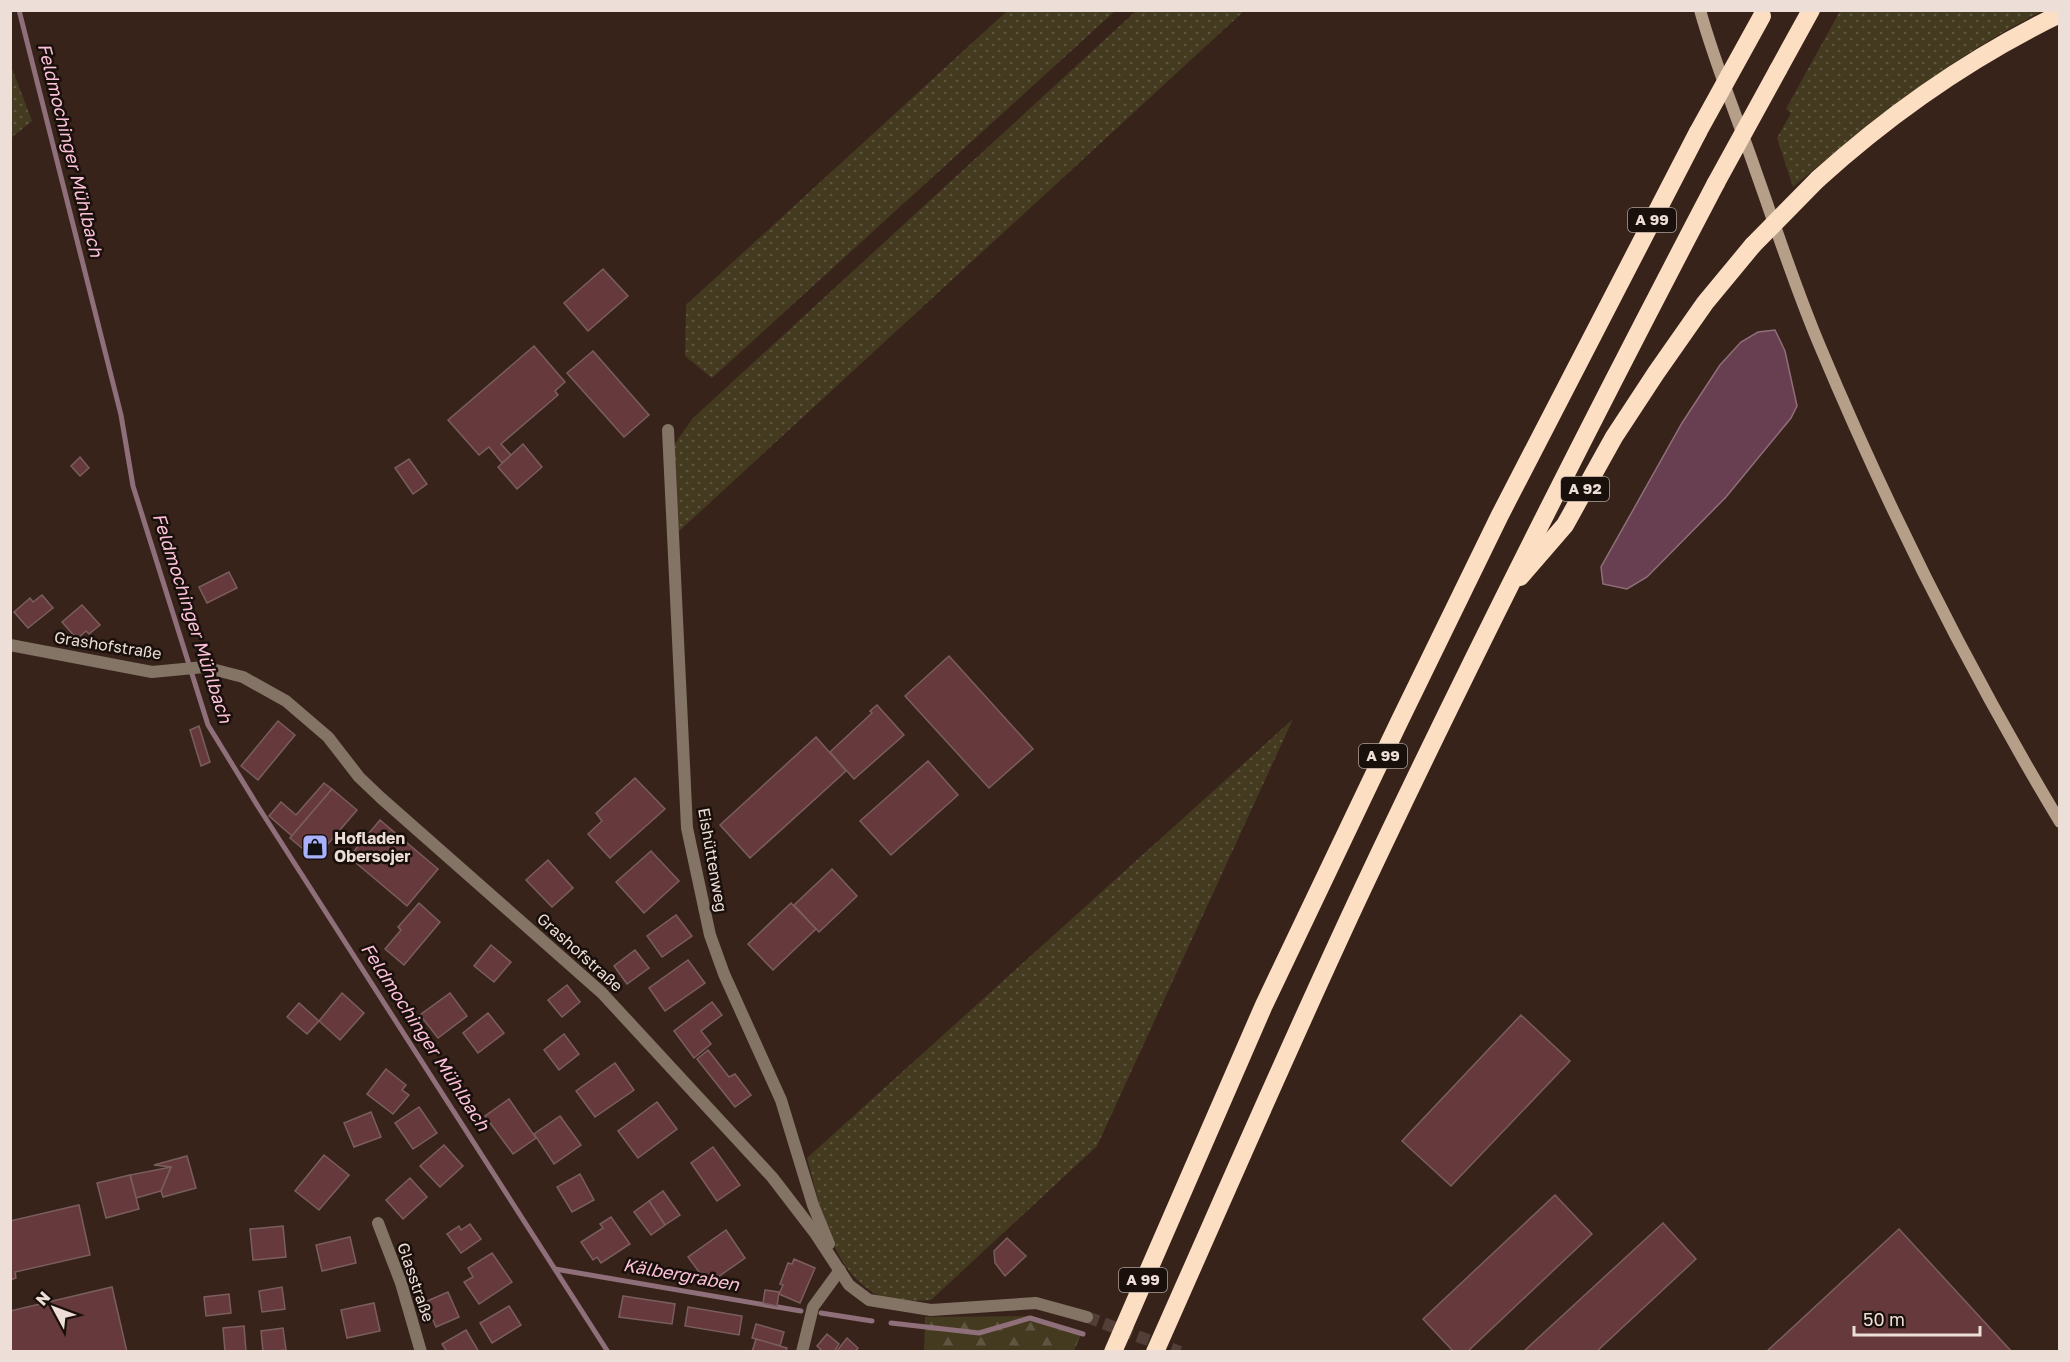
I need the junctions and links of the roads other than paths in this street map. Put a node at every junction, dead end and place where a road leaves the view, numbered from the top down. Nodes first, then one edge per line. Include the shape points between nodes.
1 (1700, 10) edge
2 (1811, 10) edge
3 (1764, 13) edge
4 (2060, 14) edge
5 (668, 430) dead end
6 (1503, 597) junction
7 (10, 645) edge
8 (2060, 822) edge
9 (378, 1223) dead end
10 (840, 1270) junction
11 (1087, 1317) tunnel mouth
12 (421, 1352) edge
13 (802, 1352) edge
14 (1113, 1352) edge
15 (1155, 1352) edge

1 - 8 main road via 1792,275 1872,465 2009,738
2 - 6 highway, A 99, bridge via 1716,183
3 - 14 highway, A 99, bridge via 1698,132 1500,515 1389,743 1264,1005
4 - 6 highway, A 92, bridge via 1984,54 1865,138 1818,178 1753,245 1705,303 1656,373 1614,437 1565,525
5 - 10 street, Eishüttenweg via 687,828 710,935 781,1100 813,1205
6 - 15 highway, A 99 via 1294,1037
7 - 10 street, Grashofstraße via 152,672 204,668 243,677 286,700 328,737 381,798 602,993 772,1177
9 - 12 street, Glasstraße
10 - 11 street, Grashofstraße via 849,1285 869,1300 931,1310 1036,1303
10 - 13 street via 813,1307

